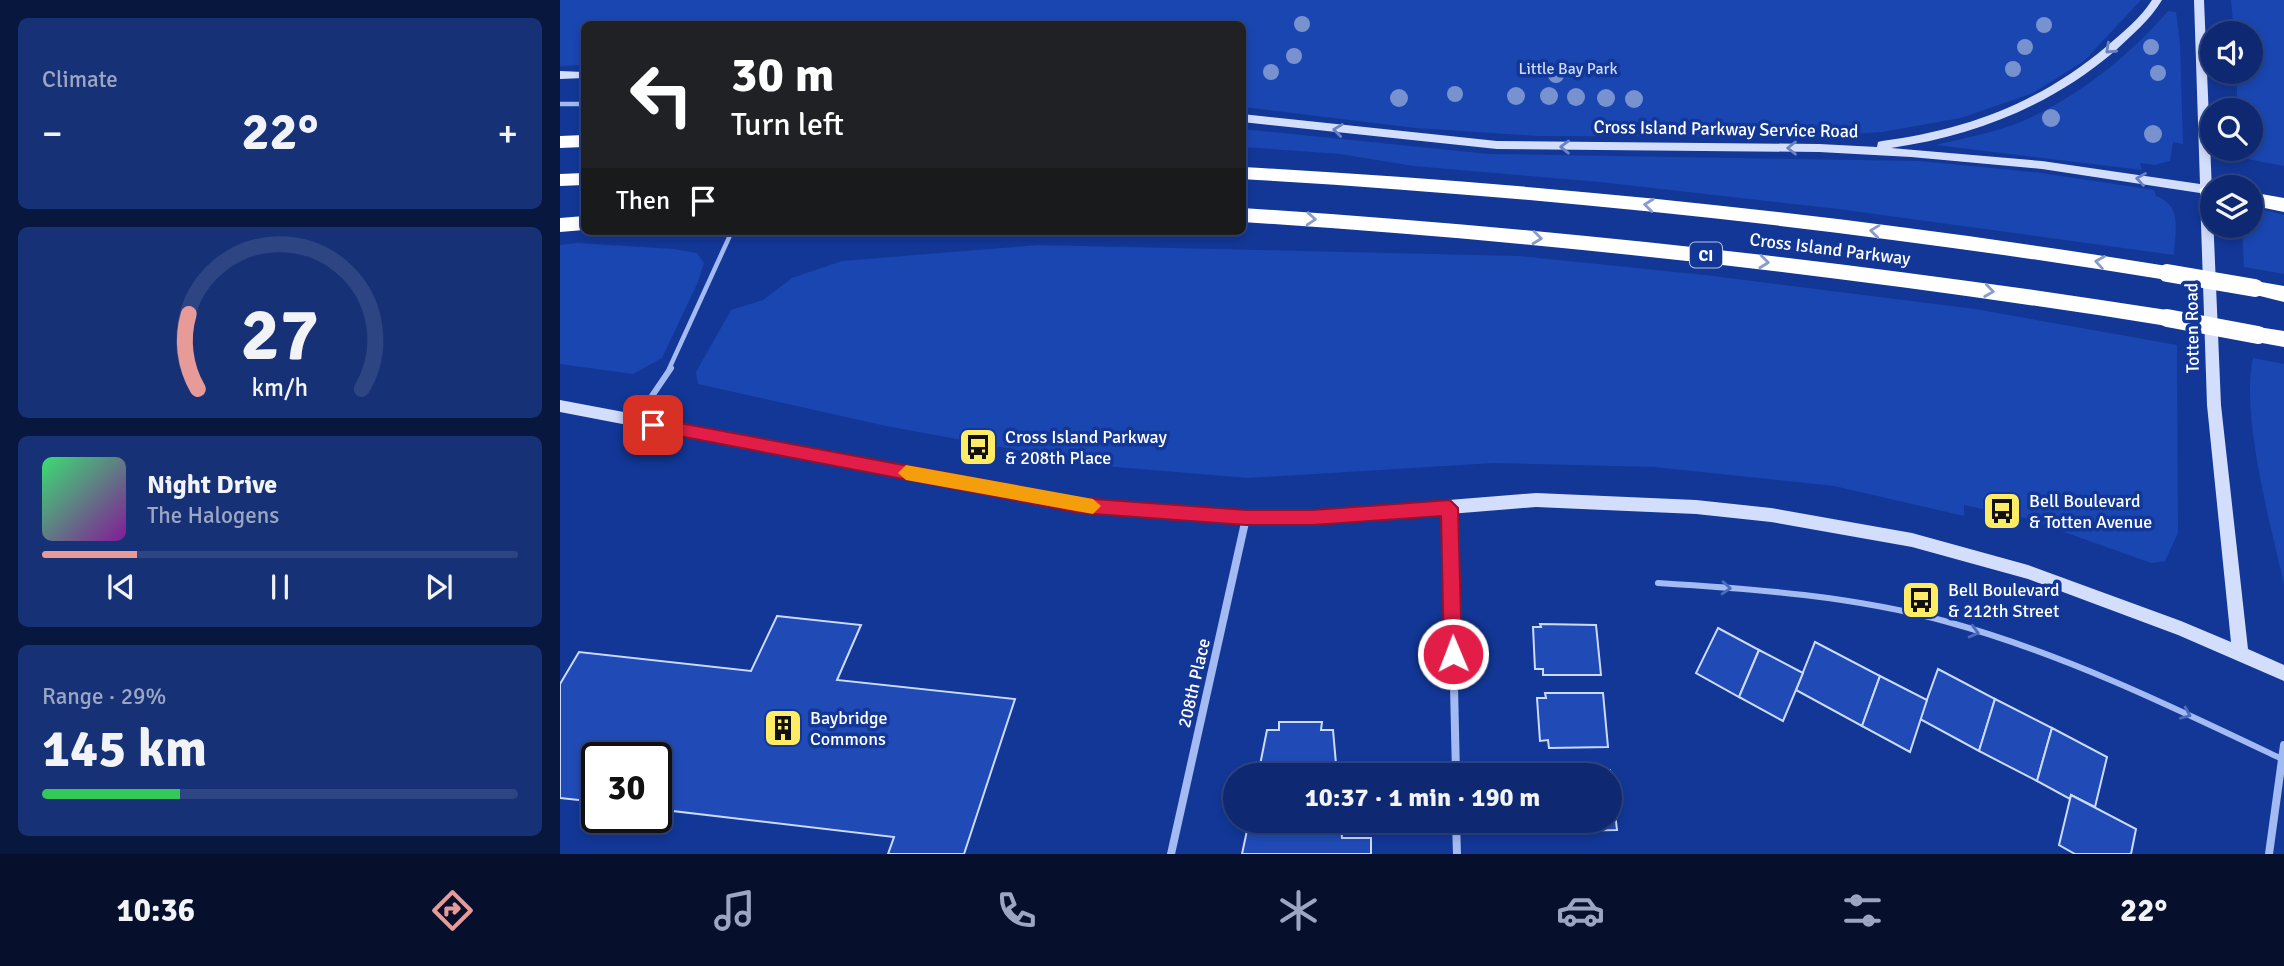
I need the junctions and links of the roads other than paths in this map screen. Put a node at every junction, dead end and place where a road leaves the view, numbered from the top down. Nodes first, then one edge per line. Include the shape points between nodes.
1 (2157, 0) edge
2 (2199, 0) edge
3 (560, 75) edge
4 (581, 75) edge
5 (560, 104) edge
6 (581, 104) edge
7 (1246, 118) edge
8 (581, 141) edge
9 (560, 142) edge
10 (1819, 148) junction
11 (1246, 164) edge
12 (1246, 173) edge
13 (2209, 175) edge
14 (581, 179) edge
15 (560, 180) edge
16 (1434, 185) junction
17 (2200, 189) edge
18 (2263, 201) edge
19 (2284, 205) edge
20 (581, 212) edge
21 (560, 213) edge
22 (1246, 215) edge
23 (581, 223) edge
24 (560, 225) edge
25 (730, 235) edge
26 (2211, 238) edge
27 (2284, 294) edge
28 (2284, 340) edge
29 (560, 406) edge
30 (635, 421) junction
31 (1450, 508) junction
32 (1246, 518) junction
33 (1658, 583) dead end
34 (2240, 654) junction
35 (2284, 673) edge
36 (2284, 745) edge
37 (2282, 759) junction
38 (1455, 763) edge
39 (1457, 833) edge
40 (1171, 854) edge
41 (1457, 854) edge
42 (2269, 854) edge

1 -> 10 street via 2103,56 2063,86 1999,119 1900,143
2 - 13 street, Totten Road
3 - 4 street
5 - 6 lane
10 -> 7 street, Cross Island Parkway Service Road via 1497,145
8 - 9 highway
17 -> 10 street, Cross Island Parkway Service Road via 2042,165
11 - 16 highway
12 - 16 highway, Cross Island Parkway
14 - 15 highway
27 -> 16 highway, Cross Island Parkway, bridge via 1874,230
18 - 19 highway
20 - 21 highway
22 -> 28 highway, Cross Island Parkway / CI, bridge via 1424,227 1706,255 1948,285
23 - 24 highway
25 - 30 lane via 675,361
26 - 34 street, Totten Road via 2214,405
29 - 30 street
30 - 32 street via 1080,505
31 - 32 street
31 - 34 street via 1536,500 1696,507 1912,540 2054,581
31 - 38 street
32 - 40 street, 208th Place
33 -> 37 lane via 1750,589 1897,611 2008,641 2208,723
34 - 35 street
36 - 37 street
37 - 42 street
39 - 41 street

